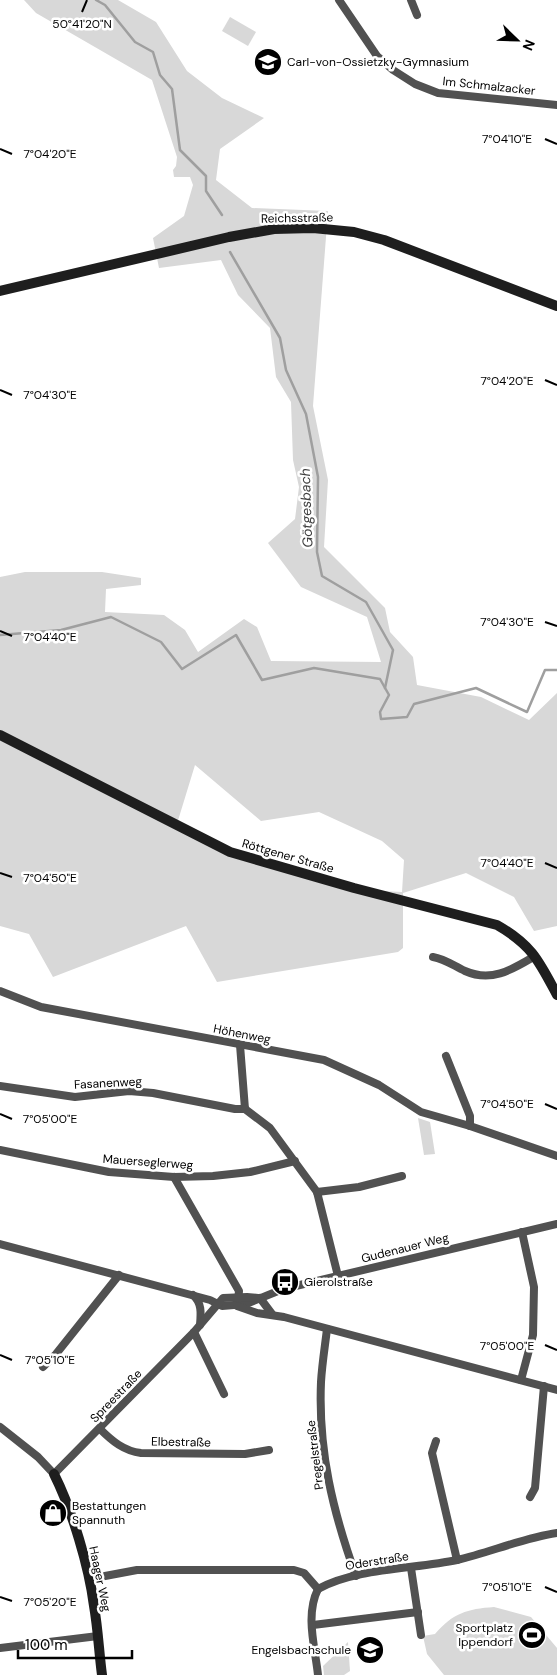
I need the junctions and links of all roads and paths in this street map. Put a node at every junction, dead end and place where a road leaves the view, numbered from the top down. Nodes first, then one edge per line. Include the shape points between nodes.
1 (339, 0) edge
2 (411, 0) edge
3 (417, 15) dead end
4 (557, 105) edge
5 (0, 291) edge
6 (557, 306) edge
7 (0, 736) edge
8 (535, 956) junction
9 (433, 957) dead end
10 (0, 991) edge
11 (557, 994) edge
12 (240, 1045) junction
13 (446, 1056) dead end
14 (0, 1086) edge
15 (245, 1109) junction
16 (470, 1126) junction
17 (0, 1150) edge
18 (557, 1156) edge
19 (295, 1161) junction
20 (402, 1176) dead end
21 (174, 1177) junction
22 (317, 1192) junction
23 (557, 1224) edge
24 (522, 1232) junction
25 (0, 1244) edge
26 (119, 1276) junction
27 (338, 1276) junction
28 (193, 1295) junction
29 (260, 1298) junction
30 (237, 1301) junction
31 (218, 1304) junction
32 (272, 1314) junction
33 (200, 1325) junction
34 (328, 1329) junction
35 (194, 1332) junction
36 (43, 1367) dead end
37 (521, 1380) junction
38 (544, 1386) junction
39 (557, 1390) edge
40 (224, 1394) dead end
41 (0, 1427) edge
42 (100, 1429) junction
43 (436, 1441) dead end
44 (269, 1450) dead end
45 (54, 1474) junction
46 (530, 1498) dead end
47 (557, 1532) edge
48 (457, 1560) junction
49 (411, 1568) junction
50 (356, 1576) junction
51 (89, 1579) junction
52 (318, 1590) junction
53 (418, 1612) junction
54 (313, 1625) junction
55 (421, 1635) dead end
56 (98, 1636) junction
57 (0, 1648) edge
58 (102, 1675) edge
59 (318, 1675) edge

1 - 4 street, Im Schmalzacker via 377,56 415,84 438,93
2 - 3 street
5 - 6 street, Reichsstraße via 239,235 274,229 313,228 345,230 376,238
7 - 8 street, Röttgener Straße via 230,852 498,926 529,947
8 - 9 street via 508,972 487,976
8 - 11 street, Röttgener Straße
10 - 12 street, Höhenweg via 41,1007
12 - 15 street
12 - 16 street, Höhenweg via 324,1060 379,1085 421,1112
13 - 16 street via 470,1116
14 - 15 street, Fasanenweg via 75,1097 129,1091 153,1092
15 - 19 street via 270,1128
16 - 18 street, Höhenweg
17 - 21 street, Mauerseglerweg via 109,1172
19 - 21 street, Mauerseglerweg via 250,1172
19 - 22 street
20 - 22 street via 359,1187
21 - 30 street via 239,1291
22 - 27 street
23 - 24 street, Gudenauer Weg
24 - 27 street, Gudenauer Weg
24 - 37 street via 534,1287 532,1334
25 - 26 street
26 - 28 street
26 - 36 street
27 - 29 street, Gudenauer Weg
28 - 31 street
28 - 33 street via 201,1309
29 - 30 street, Gudenauer Weg
29 - 32 street
30 - 31 street, Gudenauer Weg via 223,1298
30 - 32 street via 257,1313
31 - 33 street, Spreestraße
32 - 34 street
33 - 35 street, Spreestraße
34 - 37 street
34 - 50 street, Pregelstraße via 321,1381 326,1472
35 - 40 street
35 - 42 street, Spreestraße
37 - 38 street
38 - 39 street
38 - 46 street via 535,1488
41 - 45 street, Haager Weg
42 - 44 street, Elbestraße via 120,1446 133,1452 251,1454
42 - 45 street, Spreestraße
43 - 48 street via 432,1453
45 - 51 street, Haager Weg via 68,1505
47 - 48 street, Oderstraße
48 - 49 street, Oderstraße
49 - 50 street, Oderstraße
49 - 53 street
50 - 52 street, Oderstraße via 340,1578
51 - 52 street via 137,1570 294,1570 304,1573
51 - 56 street, Haager Weg
52 - 54 street via 312,1608
53 - 54 street
53 - 55 street
54 - 59 street
56 - 57 street
56 - 58 street, Haager Weg

